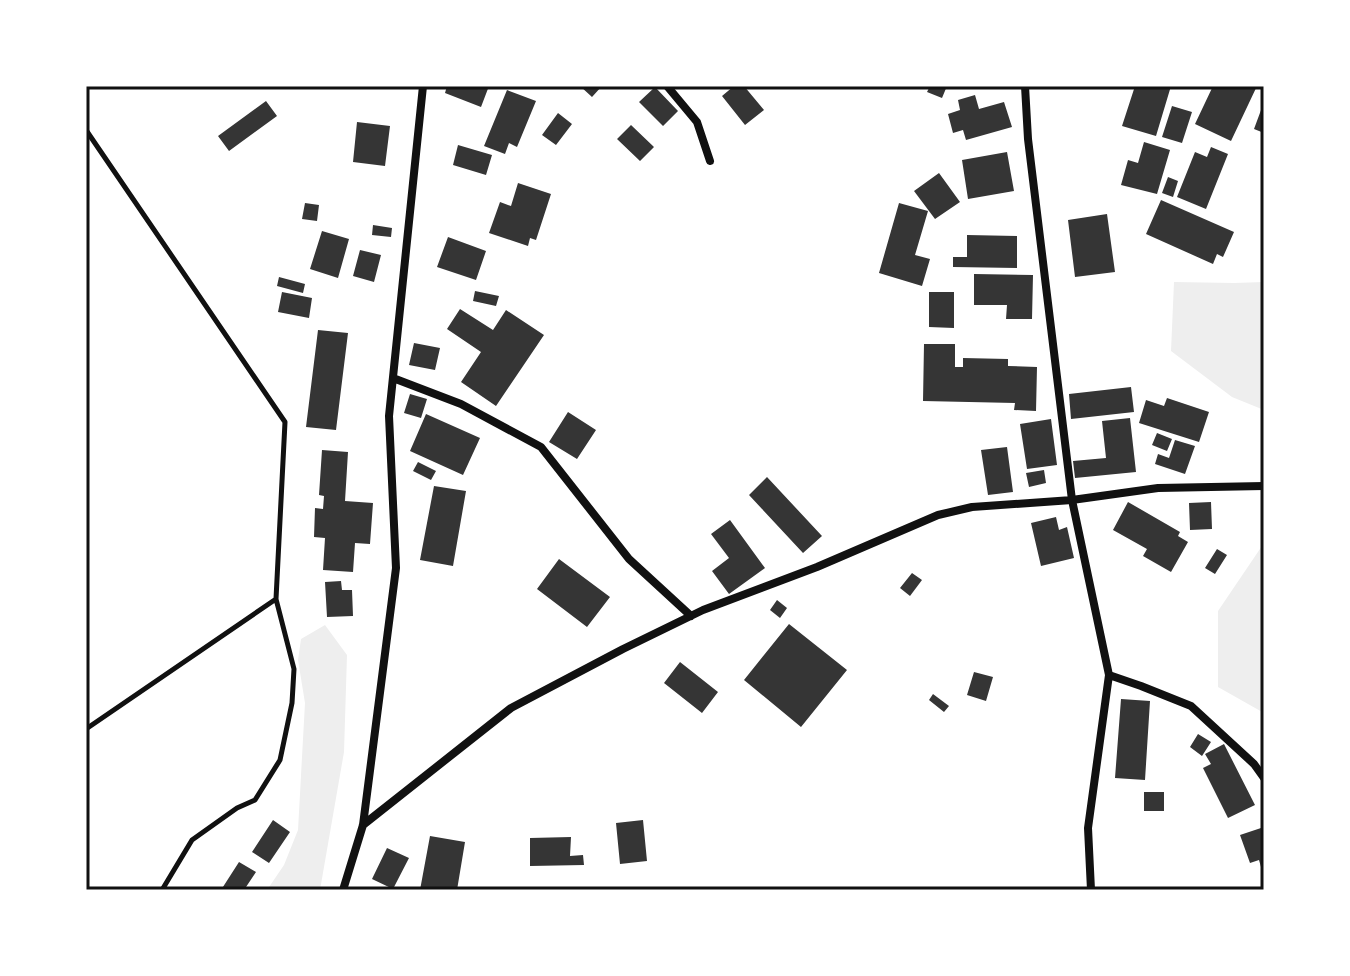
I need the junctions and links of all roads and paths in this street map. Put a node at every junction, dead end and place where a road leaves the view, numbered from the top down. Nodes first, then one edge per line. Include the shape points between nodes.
1 (423, 86) edge
2 (667, 86) edge
3 (1025, 86) edge
4 (86, 130) edge
5 (710, 161) dead end
6 (393, 378) junction
7 (1264, 486) edge
8 (1072, 500) junction
9 (276, 599) junction
10 (691, 616) junction
11 (1109, 675) junction
12 (86, 729) edge
13 (1264, 778) edge
14 (363, 825) junction
15 (162, 890) edge
16 (343, 890) edge
17 (1091, 890) edge

1 - 6 street
2 - 5 street via 697,122
3 - 8 street
4 - 9 path via 285,422
6 - 10 street via 461,404 541,447 629,559
6 - 14 street via 389,416 396,568
7 - 8 street via 1158,488
8 - 10 street via 972,507 938,515
8 - 11 street
9 - 12 path
9 - 15 path via 294,669 280,760 255,800 192,840
10 - 14 street via 511,708
11 - 13 street via 1191,706
11 - 17 street via 1088,828
14 - 16 street

